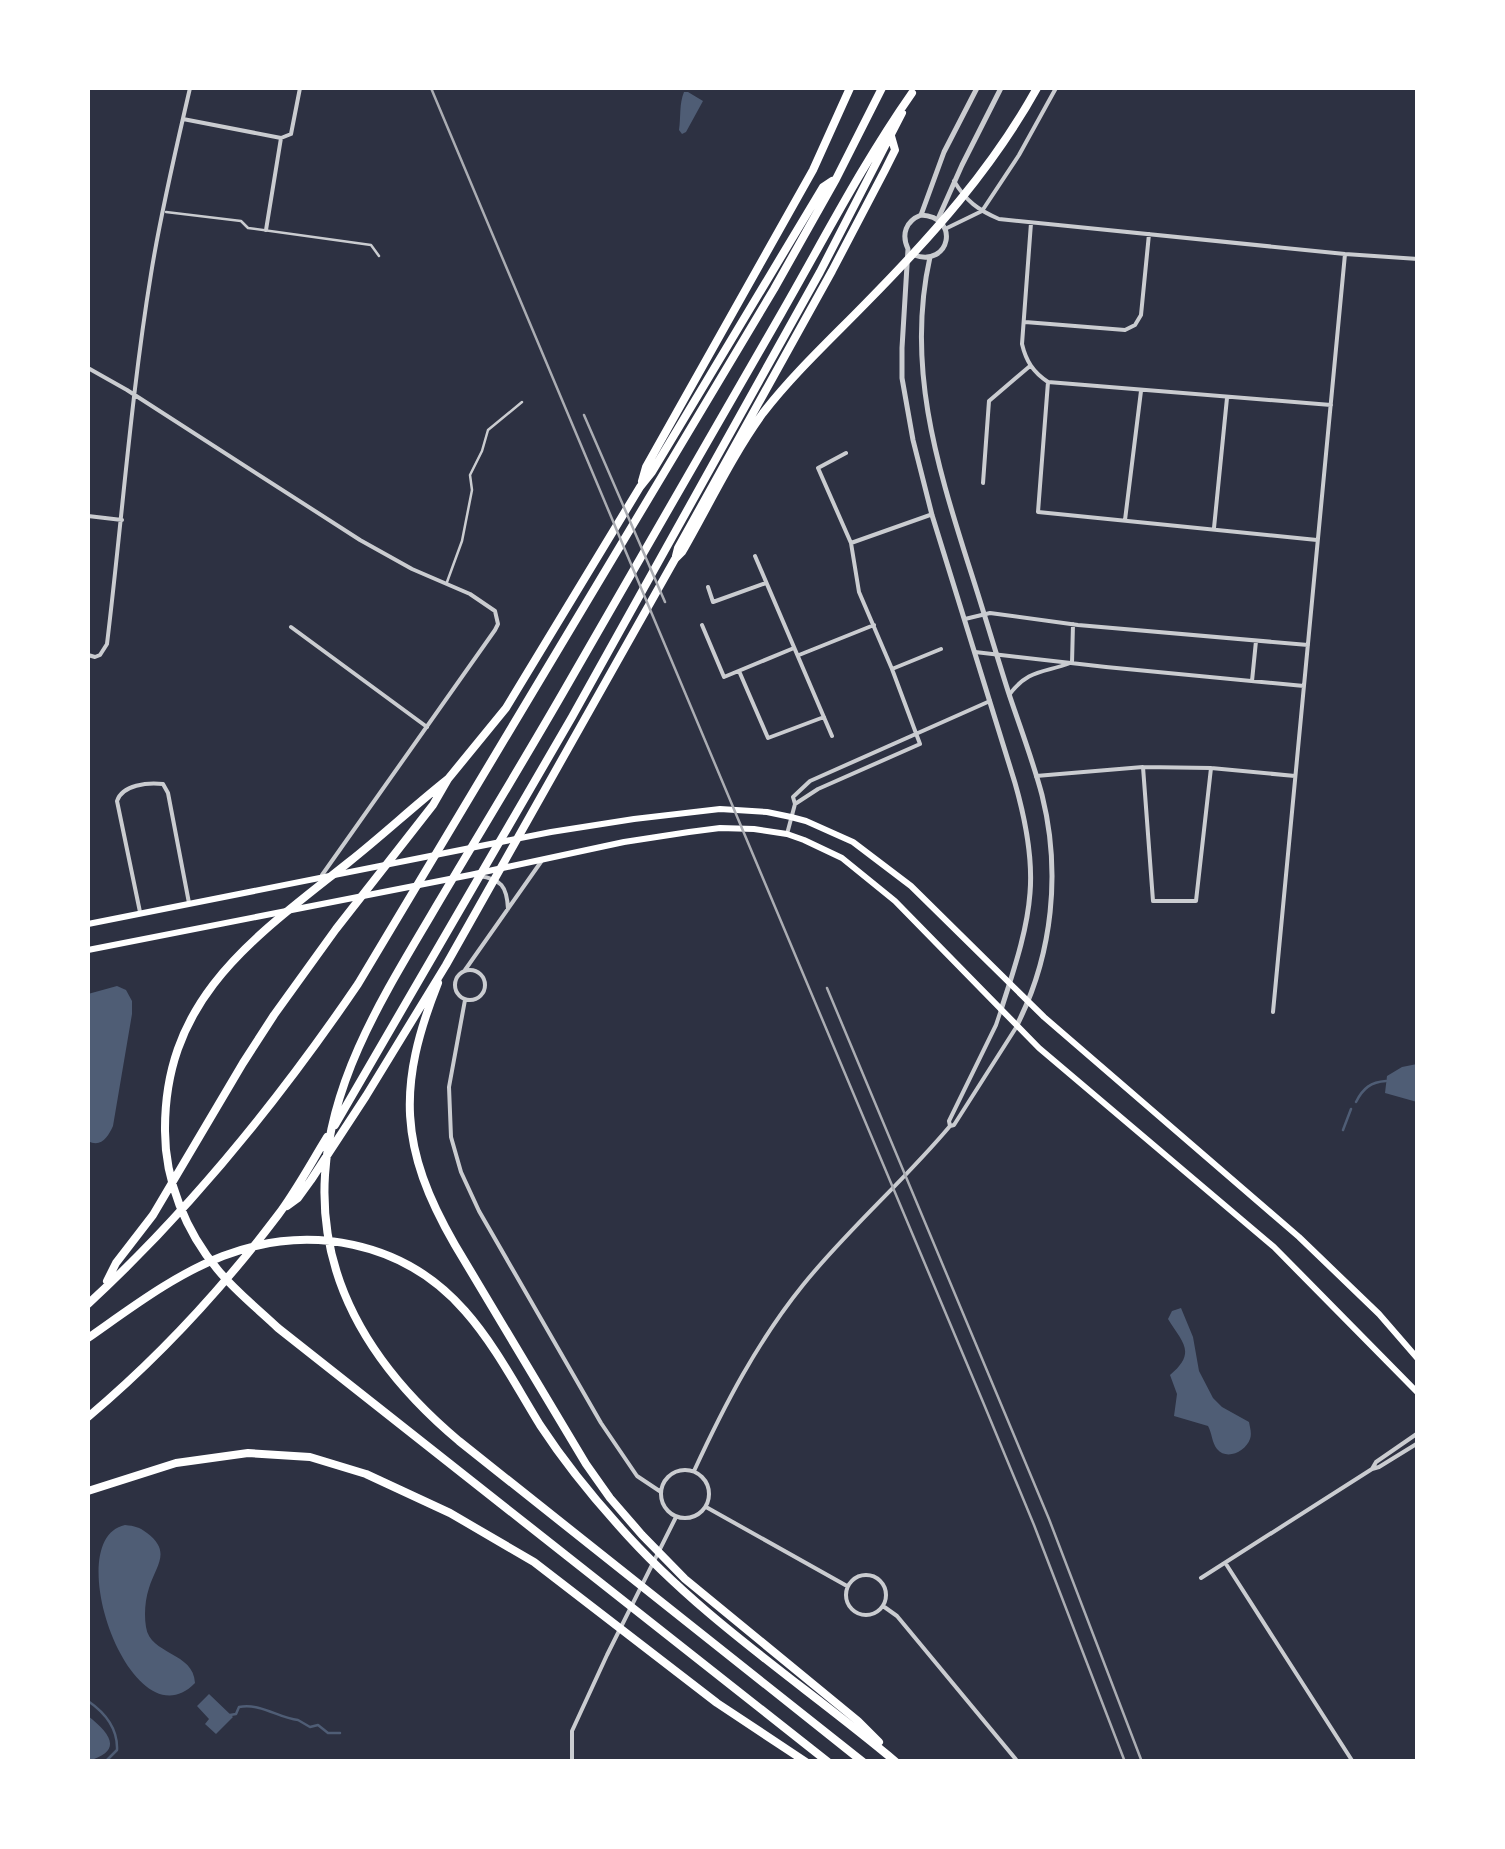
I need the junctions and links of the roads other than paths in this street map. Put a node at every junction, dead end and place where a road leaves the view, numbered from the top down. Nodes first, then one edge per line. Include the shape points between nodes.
1 (190, 88) edge
2 (300, 88) edge
3 (850, 88) edge
4 (882, 88) edge
5 (977, 88) edge
6 (1001, 88) edge
7 (1038, 88) edge
8 (1056, 88) edge
9 (913, 90) edge
10 (183, 119) junction
11 (891, 136) junction
12 (281, 138) junction
13 (836, 179) junction
14 (954, 181) junction
15 (163, 211) junction
16 (982, 211) junction
17 (921, 216) junction
18 (938, 220) junction
19 (1031, 224) junction
20 (946, 229) junction
21 (266, 230) junction
22 (1149, 234) junction
23 (908, 249) junction
24 (1345, 254) junction
25 (379, 256) dead end
26 (930, 257) junction
27 (1418, 259) edge
28 (1024, 322) junction
29 (1030, 366) junction
30 (88, 368) edge
31 (1048, 382) junction
32 (1140, 391) junction
33 (135, 395) junction
34 (1227, 398) junction
35 (522, 402) dead end
36 (1331, 405) junction
37 (846, 454) dead end
38 (983, 484) dead end
39 (640, 487) junction
40 (932, 514) junction
41 (88, 516) edge
42 (122, 520) junction
43 (1125, 522) junction
44 (1214, 529) junction
45 (1318, 540) junction
46 (852, 544) junction
47 (754, 556) dead end
48 (675, 558) junction
49 (766, 583) junction
50 (446, 584) junction
51 (708, 588) dead end
52 (984, 614) junction
53 (964, 619) junction
54 (1072, 624) junction
55 (702, 625) dead end
56 (874, 625) junction
57 (291, 627) dead end
58 (1256, 641) junction
59 (1308, 645) junction
60 (794, 648) junction
61 (941, 649) dead end
62 (975, 652) junction
63 (996, 653) junction
64 (88, 656) edge
65 (798, 656) junction
66 (1072, 663) junction
67 (892, 669) junction
68 (739, 671) junction
69 (1252, 681) junction
70 (1304, 686) junction
71 (1009, 694) junction
72 (990, 701) junction
73 (824, 717) junction
74 (427, 728) junction
75 (915, 734) junction
76 (832, 736) dead end
77 (1143, 767) junction
78 (1211, 768) junction
79 (1036, 776) junction
80 (1295, 776) junction
81 (428, 801) junction
82 (796, 804) junction
83 (791, 816) junction
84 (787, 834) junction
85 (543, 859) junction
86 (470, 875) junction
87 (320, 878) junction
88 (190, 903) junction
89 (305, 906) junction
90 (508, 909) junction
91 (140, 913) junction
92 (88, 924) edge
93 (88, 950) edge
94 (446, 965) junction
95 (465, 970) junction
96 (1009, 984) junction
97 (465, 1000) junction
98 (1028, 1003) junction
99 (1001, 1010) junction
100 (1273, 1012) dead end
101 (1017, 1026) junction
102 (950, 1126) junction
103 (280, 1212) junction
104 (101, 1291) junction
105 (88, 1304) edge
106 (88, 1338) edge
107 (1418, 1358) edge
108 (1418, 1394) edge
109 (88, 1417) edge
110 (1418, 1433) edge
111 (1418, 1443) edge
112 (1372, 1469) junction
113 (694, 1472) junction
114 (88, 1491) edge
115 (661, 1492) junction
116 (706, 1507) junction
117 (676, 1517) junction
118 (1225, 1563) junction
119 (1201, 1578) dead end
120 (847, 1586) junction
121 (883, 1606) junction
122 (572, 1762) edge
123 (806, 1762) edge
124 (828, 1762) edge
125 (863, 1762) edge
126 (897, 1762) edge
127 (1018, 1762) edge
128 (1353, 1762) edge

1 - 10 street
2 - 12 street via 291,134
3 - 39 highway
4 - 13 highway
5 - 17 street
6 - 14 street
7 - 48 highway via 963,198 762,415
8 - 16 street
9 - 11 highway
9 - 125 highway via 874,147 364,1035 336,1107 324,1198 332,1253 351,1311 386,1367 434,1420
10 - 12 street
10 - 15 street
11 - 48 highway via 894,150 885,170
11 - 103 highway via 572,716
12 - 21 street
13 - 39 highway via 823,187
13 - 104 highway via 358,984 261,1118
14 - 16 street
14 - 18 street
15 - 21 lane
15 - 33 street
16 - 19 street
16 - 20 street
17 - 18 street
17 - 23 street via 906,228
18 - 20 street
19 - 22 street
19 - 28 street
20 - 26 street via 946,243
21 - 25 lane via 371,245
22 - 24 street
22 - 28 street via 1135,325 1125,330
23 - 26 street
23 - 40 street via 902,378
24 - 27 street
24 - 36 street
26 - 52 street via 922,344 926,409
28 - 29 street
29 - 31 street
29 - 38 street via 988,402
30 - 33 street
31 - 32 street
31 - 43 street via 1038,512
32 - 34 street
32 - 43 street
33 - 42 street
33 - 50 street via 360,540
34 - 36 street
34 - 44 street
35 - 50 lane via 488,430 470,475 462,541
36 - 45 street
37 - 46 street via 818,468
39 - 81 highway via 506,708
40 - 46 street
40 - 53 street
41 - 42 street
42 - 64 street via 105,651
43 - 44 street
44 - 45 street
45 - 59 street
46 - 56 street via 859,592
47 - 49 street
48 - 94 highway
49 - 51 street via 712,602
49 - 60 street
50 - 74 street via 489,606 498,624
52 - 53 street
52 - 54 street
52 - 63 street
53 - 62 street
54 - 58 street
54 - 66 street
55 - 68 street via 724,677
56 - 65 street
56 - 67 street
57 - 74 street
58 - 59 street
58 - 69 street
59 - 70 street
60 - 65 street
60 - 68 street
61 - 67 street
62 - 63 street
62 - 72 street
63 - 66 street
63 - 71 street
65 - 73 street
66 - 69 street
66 - 71 street via 1036,671
67 - 75 street
68 - 73 street via 768,738
69 - 70 street
70 - 80 street
71 - 79 street
72 - 75 street
72 - 96 street via 1026,831 1030,892
73 - 76 street
74 - 87 street
75 - 82 street via 810,781 793,797
75 - 82 street via 920,744
77 - 78 street
77 - 78 street via 1153,901 1167,902 1196,902
77 - 79 street
78 - 80 street
79 - 98 street via 1053,861 1052,908
80 - 100 street
81 - 104 highway via 274,1016
81 - 124 highway via 261,932 210,989 182,1036 166,1100 175,1194 218,1271 278,1328
82 - 83 street
83 - 84 street
83 - 87 main road via 688,812
83 - 96 main road via 882,862
84 - 85 main road via 720,828
84 - 99 main road via 861,872
85 - 86 main road
85 - 90 street
86 - 89 main road
86 - 90 street via 500,882
87 - 88 main road
87 - 89 street
88 - 91 main road
88 - 91 street via 166,788 154,783 126,789 117,801
89 - 93 main road
90 - 95 street
91 - 92 main road
94 - 103 highway via 298,1198
94 - 126 highway via 413,1058 409,1099 424,1180 447,1232 610,1498 685,1579 858,1721
95 - 97 street via 454,982
95 - 97 street via 478,972 485,984 479,997
96 - 98 main road
96 - 99 street
97 - 115 street via 449,1088 461,1172 601,1423 637,1476
98 - 101 street
98 - 107 main road via 1300,1237
99 - 101 main road
99 - 102 street
101 - 102 street
101 - 108 main road via 1274,1248
102 - 113 street via 808,1280 762,1342
103 - 109 highway via 179,1332
104 - 105 highway
106 - 126 highway via 181,1276 258,1245 343,1242 420,1270 466,1312 558,1450 637,1546 741,1640
110 - 112 street
111 - 112 street
112 - 118 street
113 - 115 street via 672,1474
113 - 116 street via 710,1490
114 - 123 highway via 176,1463 248,1453 346,1466 504,1542 717,1704
115 - 117 street via 663,1506
116 - 117 street via 693,1518
116 - 120 street
117 - 122 street via 572,1731
118 - 119 street
118 - 128 street
120 - 121 street via 852,1610 869,1615
120 - 121 street via 864,1574 875,1576 886,1589
121 - 127 street

